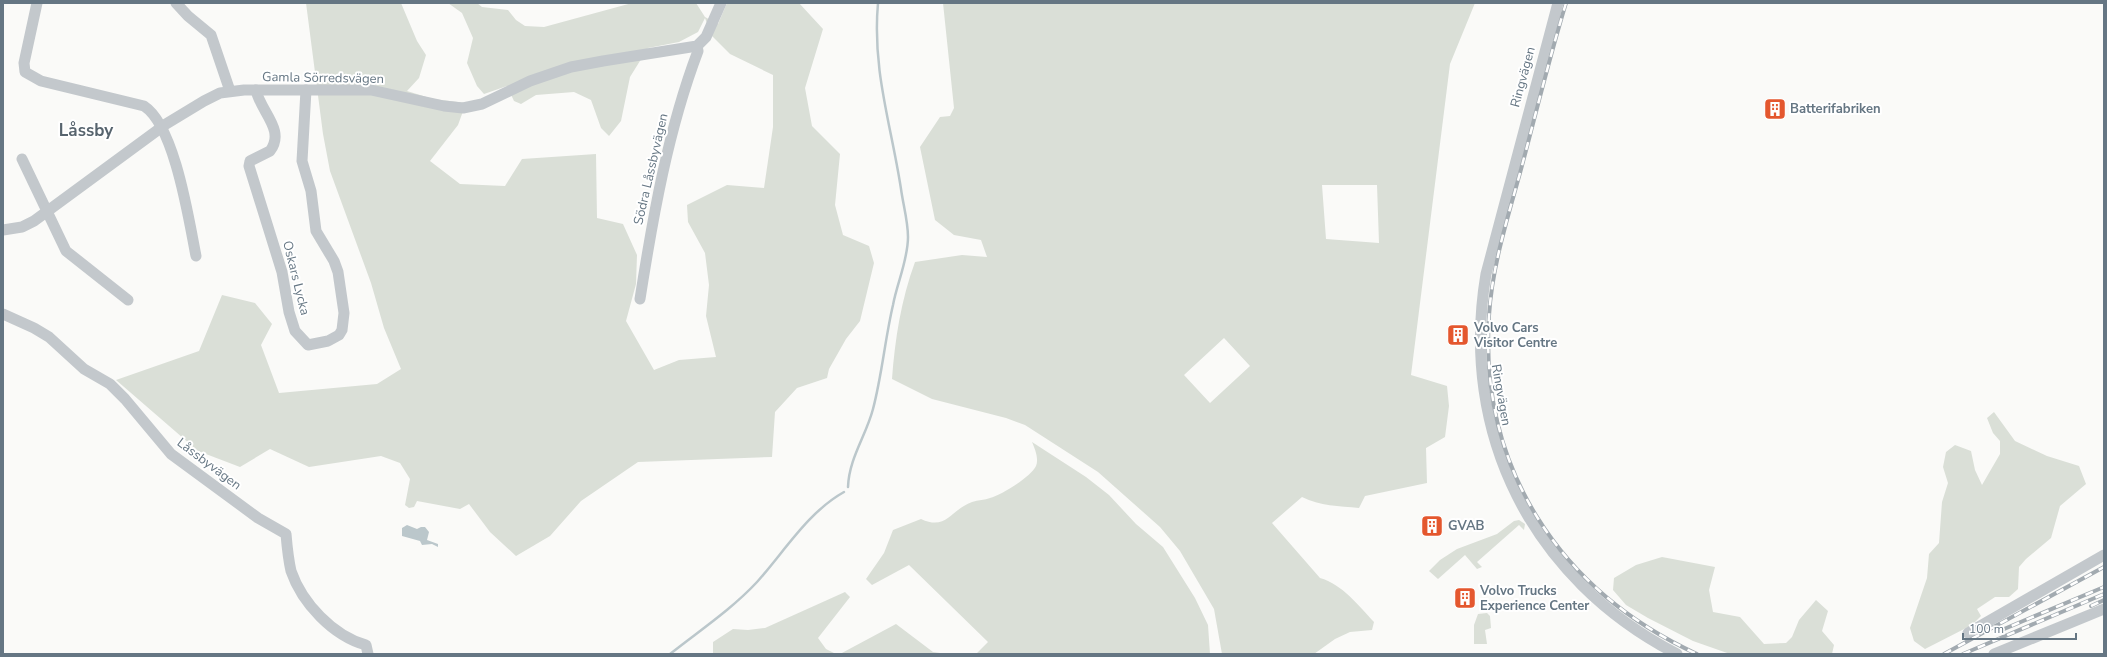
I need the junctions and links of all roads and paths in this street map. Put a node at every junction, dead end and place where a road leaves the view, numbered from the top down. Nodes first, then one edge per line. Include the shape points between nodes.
1 (38, 3) edge
2 (176, 3) edge
3 (721, 3) edge
4 (1558, 3) edge
5 (698, 46) junction
6 (256, 90) junction
7 (306, 90) junction
8 (230, 91) junction
9 (161, 128) junction
10 (22, 159) dead end
11 (48, 212) junction
12 (3, 230) edge
13 (196, 256) dead end
14 (640, 299) dead end
15 (128, 300) dead end
16 (3, 314) edge
17 (2104, 555) edge
18 (2104, 609) edge
19 (1968, 633) dead end
20 (368, 654) edge
21 (1677, 654) edge
22 (1994, 654) edge

1 - 9 street via 24,63 26,73 40,81 144,106 152,112
2 - 8 street via 211,35
3 - 5 street via 706,37
4 - 21 street, Ringvägen via 1486,274 1480,343 1486,405 1496,446 1513,489 1549,549 1584,589 1617,617
5 - 7 street, Gamla Sörredsvägen via 603,60 571,68 530,81 471,107 444,106 371,90
5 - 14 street, Södra Låssbyvägen via 684,87 655,211
6 - 7 street, Gamla Sörredsvägen
6 - 7 street, Oskars Lycka via 273,127 275,140 270,151 254,157 249,166 282,272 289,312 306,343 314,345 339,335 344,313 338,272 316,231 311,191 302,161
6 - 8 street, Gamla Sörredsvägen
8 - 9 street, Gamla Sörredsvägen via 204,101
9 - 11 street, Gamla Sörredsvägen
9 - 13 street via 172,152
10 - 11 street
11 - 12 street, Gamla Sörredsvägen via 26,225
11 - 15 street via 66,251
16 - 20 street, Låssbyvägen via 50,337 84,369 110,384 171,454 258,518 286,534 292,572 304,596 327,622 343,634 366,645
17 - 19 street
18 - 22 street

